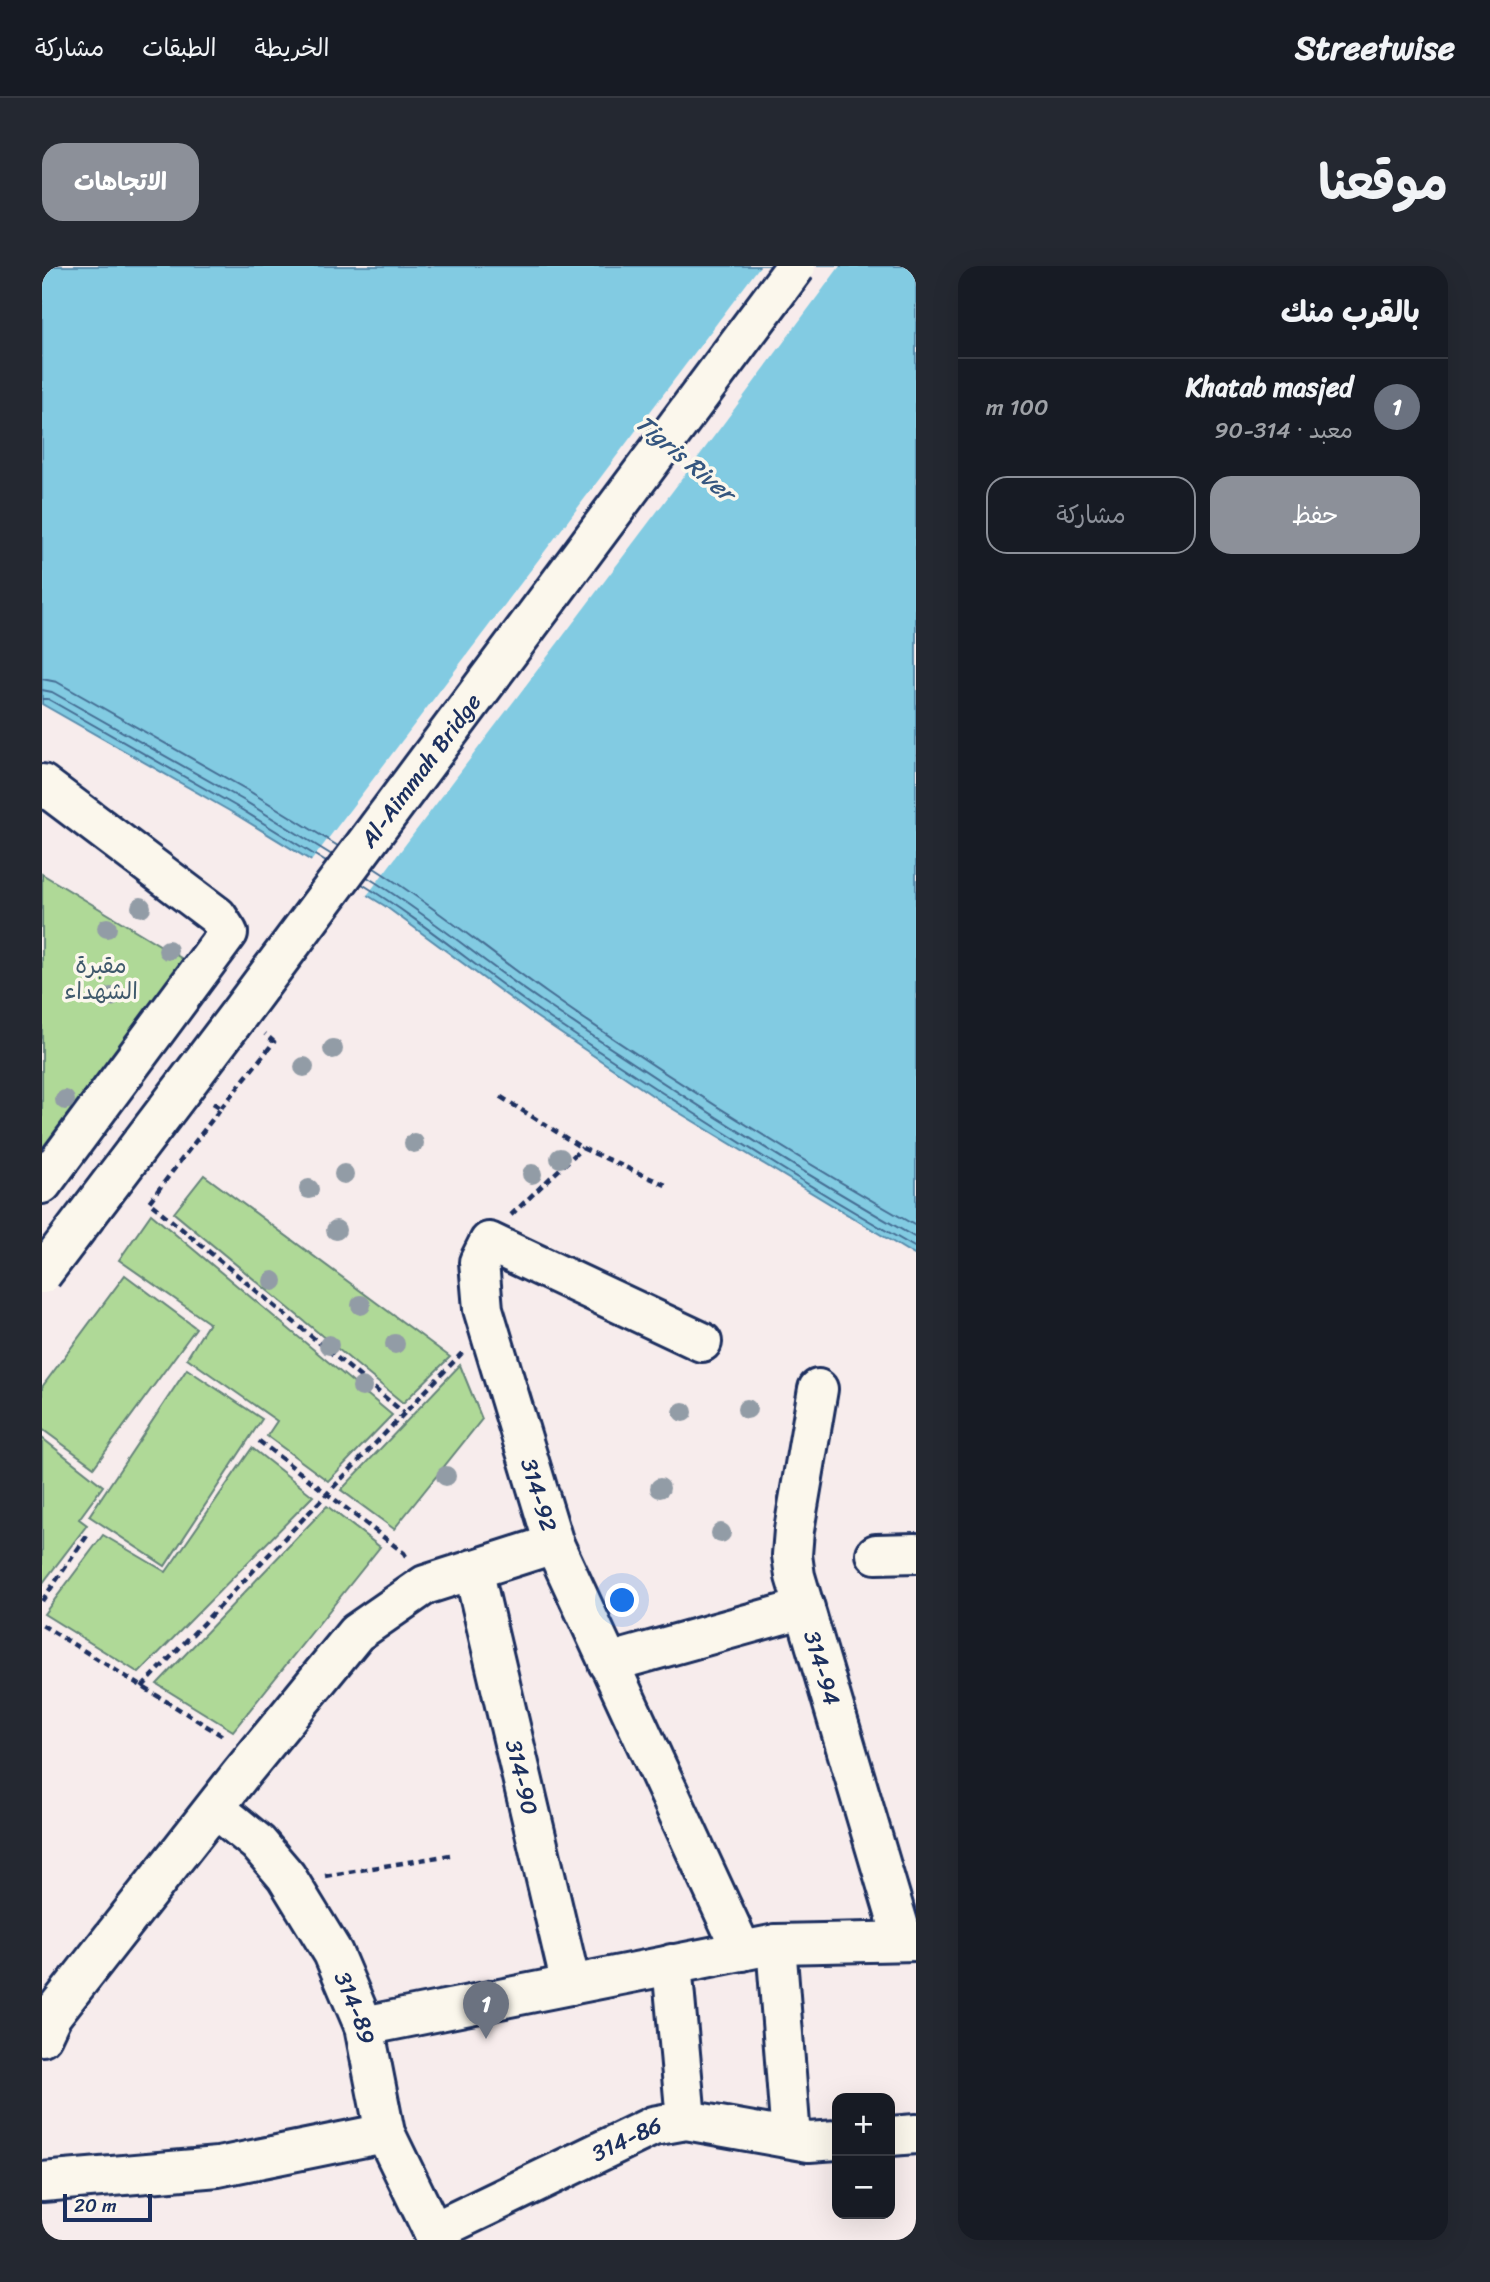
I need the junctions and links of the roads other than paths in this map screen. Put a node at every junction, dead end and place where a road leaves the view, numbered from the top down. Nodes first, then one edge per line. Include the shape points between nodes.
1 (796, 266) edge
2 (42, 784) edge
3 (42, 1184) edge
4 (42, 1274) edge
5 (702, 1342) dead end
6 (818, 1390) dead end
7 (554, 1544) junction
8 (916, 1553) edge
9 (876, 1554) dead end
10 (473, 1569) junction
11 (805, 1608) junction
12 (608, 1663) junction
13 (215, 1808) junction
14 (910, 1940) edge
15 (759, 1947) junction
16 (671, 1964) junction
17 (572, 1984) junction
18 (364, 2026) junction
19 (42, 2036) edge
20 (686, 2120) junction
21 (385, 2133) junction
22 (916, 2134) edge
23 (895, 2136) edge
24 (791, 2138) junction
25 (832, 2140) edge
26 (42, 2182) edge
27 (435, 2236) edge

1 - 4 street, Al-Aimmah Bridge, bridge
2 - 3 street via 217,916 228,933
5 - 7 street, 314-92 via 489,1242 480,1262 483,1309
6 - 11 street, 314-94 via 792,1555
7 - 10 street
7 - 12 street, 314-92
8 - 9 street
10 - 13 street via 425,1585 356,1633
10 - 17 street, 314-90
11 - 12 street
11 - 14 street, 314-94
12 - 15 street, 314-92
13 - 18 street, 314-89 via 258,1843 290,1882 333,1953
13 - 19 street via 52,2015
14 - 15 street
15 - 16 street
15 - 24 street
16 - 17 street
16 - 20 street
17 - 18 street
18 - 21 street, 314-89
20 - 24 street, 314-86
20 - 27 street, 314-86 via 653,2126
21 - 26 street via 218,2168
21 - 27 street, 314-89
22 - 23 street
24 - 25 street, 314-86

